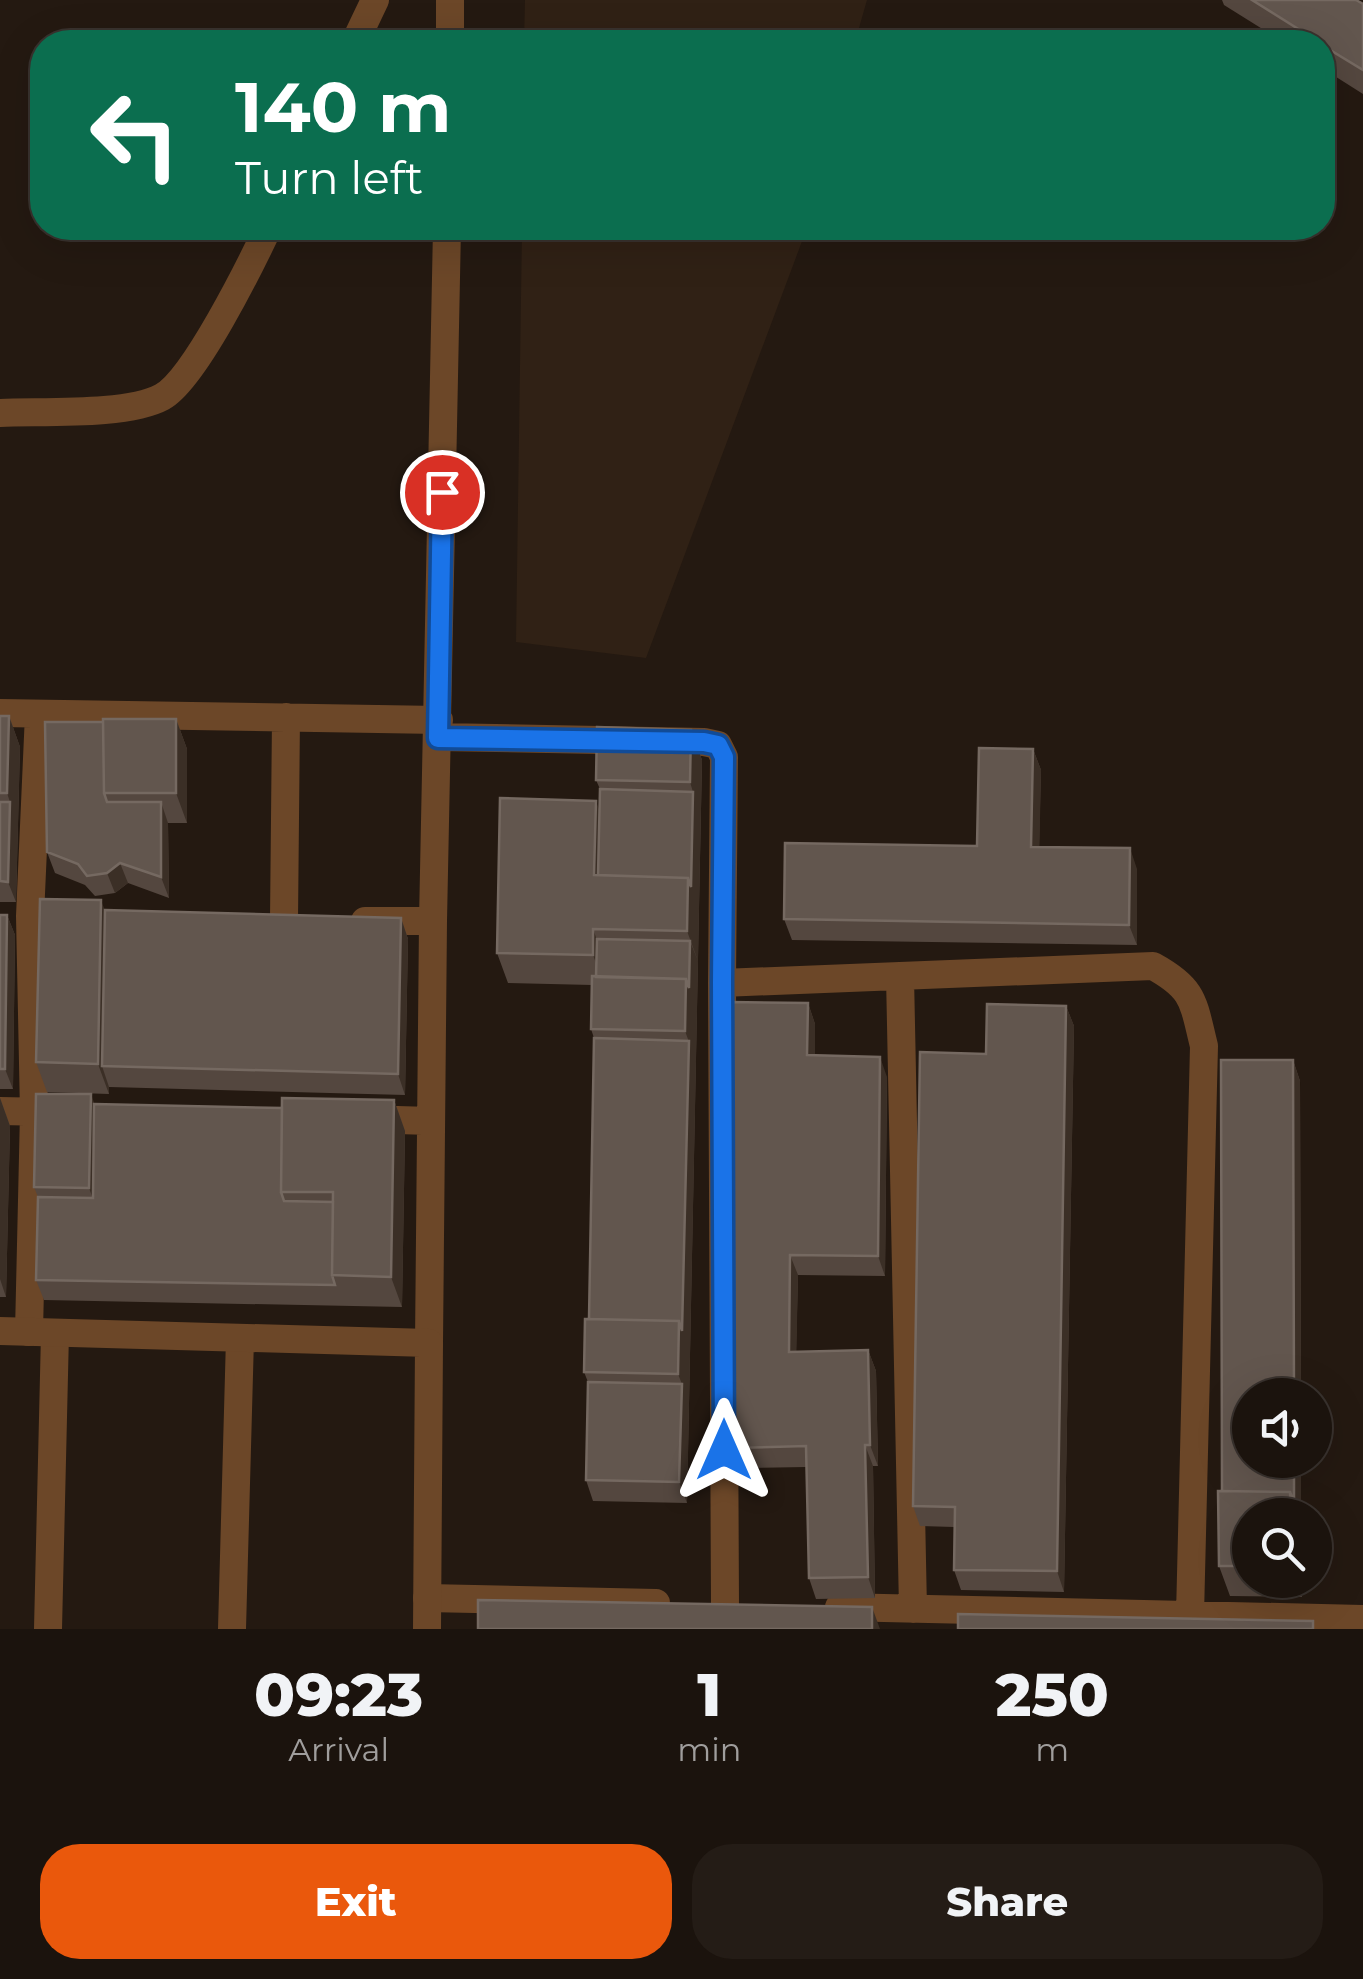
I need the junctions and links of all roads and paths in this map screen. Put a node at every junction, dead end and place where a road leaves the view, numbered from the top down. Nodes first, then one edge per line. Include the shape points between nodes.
1 (376, 0) edge
2 (450, 0) edge
3 (362, 30) edge
4 (450, 30) edge
5 (261, 240) edge
6 (447, 240) edge
7 (0, 413) edge
8 (13, 711) edge
9 (286, 717) junction
10 (438, 728) junction
11 (0, 916) edge
12 (40, 916) junction
13 (283, 920) edge
14 (340, 920) edge
15 (433, 921) junction
16 (900, 976) junction
17 (722, 982) junction
18 (0, 1111) edge
19 (34, 1112) junction
20 (74, 1113) edge
21 (332, 1118) edge
22 (431, 1120) junction
23 (0, 1332) edge
24 (42, 1333) junction
25 (240, 1338) junction
26 (429, 1344) junction
27 (427, 1598) junction
28 (819, 1607) edge
29 (913, 1609) junction
30 (1190, 1615) junction
31 (954, 1619) edge
32 (1363, 1619) edge
33 (48, 1629) edge
34 (232, 1629) edge
35 (427, 1629) edge

1 - 3 street
2 - 4 street
5 - 7 street via 186,373 162,397 121,408
6 - 10 street
8 - 9 street
8 - 12 street
9 - 10 street
9 - 13 street
10 - 15 street
10 - 17 street via 718,745 724,757
11 - 12 street
12 - 19 street
14 - 15 street
15 - 22 street
16 - 17 street
16 - 29 street
16 - 30 street via 1153,966 1179,980 1192,998 1204,1046
17 - 27 street via 715,1605
18 - 19 street
19 - 20 street
19 - 24 street
21 - 22 street
22 - 26 street
23 - 24 street
24 - 25 street
24 - 33 street
25 - 26 street
25 - 34 street
26 - 27 street
27 - 35 street
28 - 29 street
29 - 31 street
30 - 31 street
30 - 32 street

